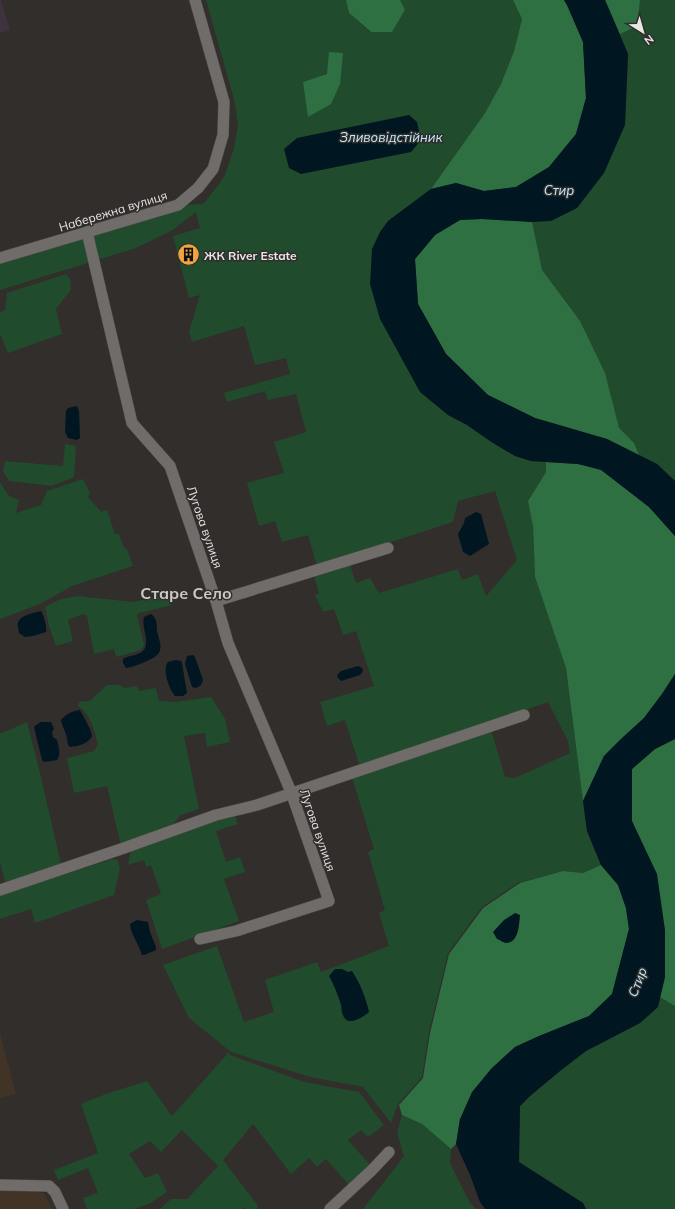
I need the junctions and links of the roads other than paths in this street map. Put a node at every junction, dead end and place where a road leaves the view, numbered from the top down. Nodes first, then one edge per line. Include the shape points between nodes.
1 (195, 0) edge
2 (87, 232) junction
3 (0, 258) edge
4 (388, 548) dead end
5 (216, 601) junction
6 (524, 715) dead end
7 (291, 792) junction
8 (0, 890) edge
9 (200, 939) dead end
10 (389, 1152) dead end
11 (0, 1185) edge
12 (63, 1209) edge
13 (330, 1209) edge

1 - 2 street, Набережна вулиця via 224,102 223,136 213,170 198,188 178,205
2 - 3 street, Набережна вулиця
2 - 5 street, Лугова вулиця via 132,423 170,466
4 - 5 street
5 - 7 street, Лугова вулиця via 228,643
6 - 7 street
7 - 8 street via 257,805 216,815
7 - 9 street, Лугова вулиця via 329,902 236,931
10 - 13 street
11 - 12 street via 49,1186 55,1192

